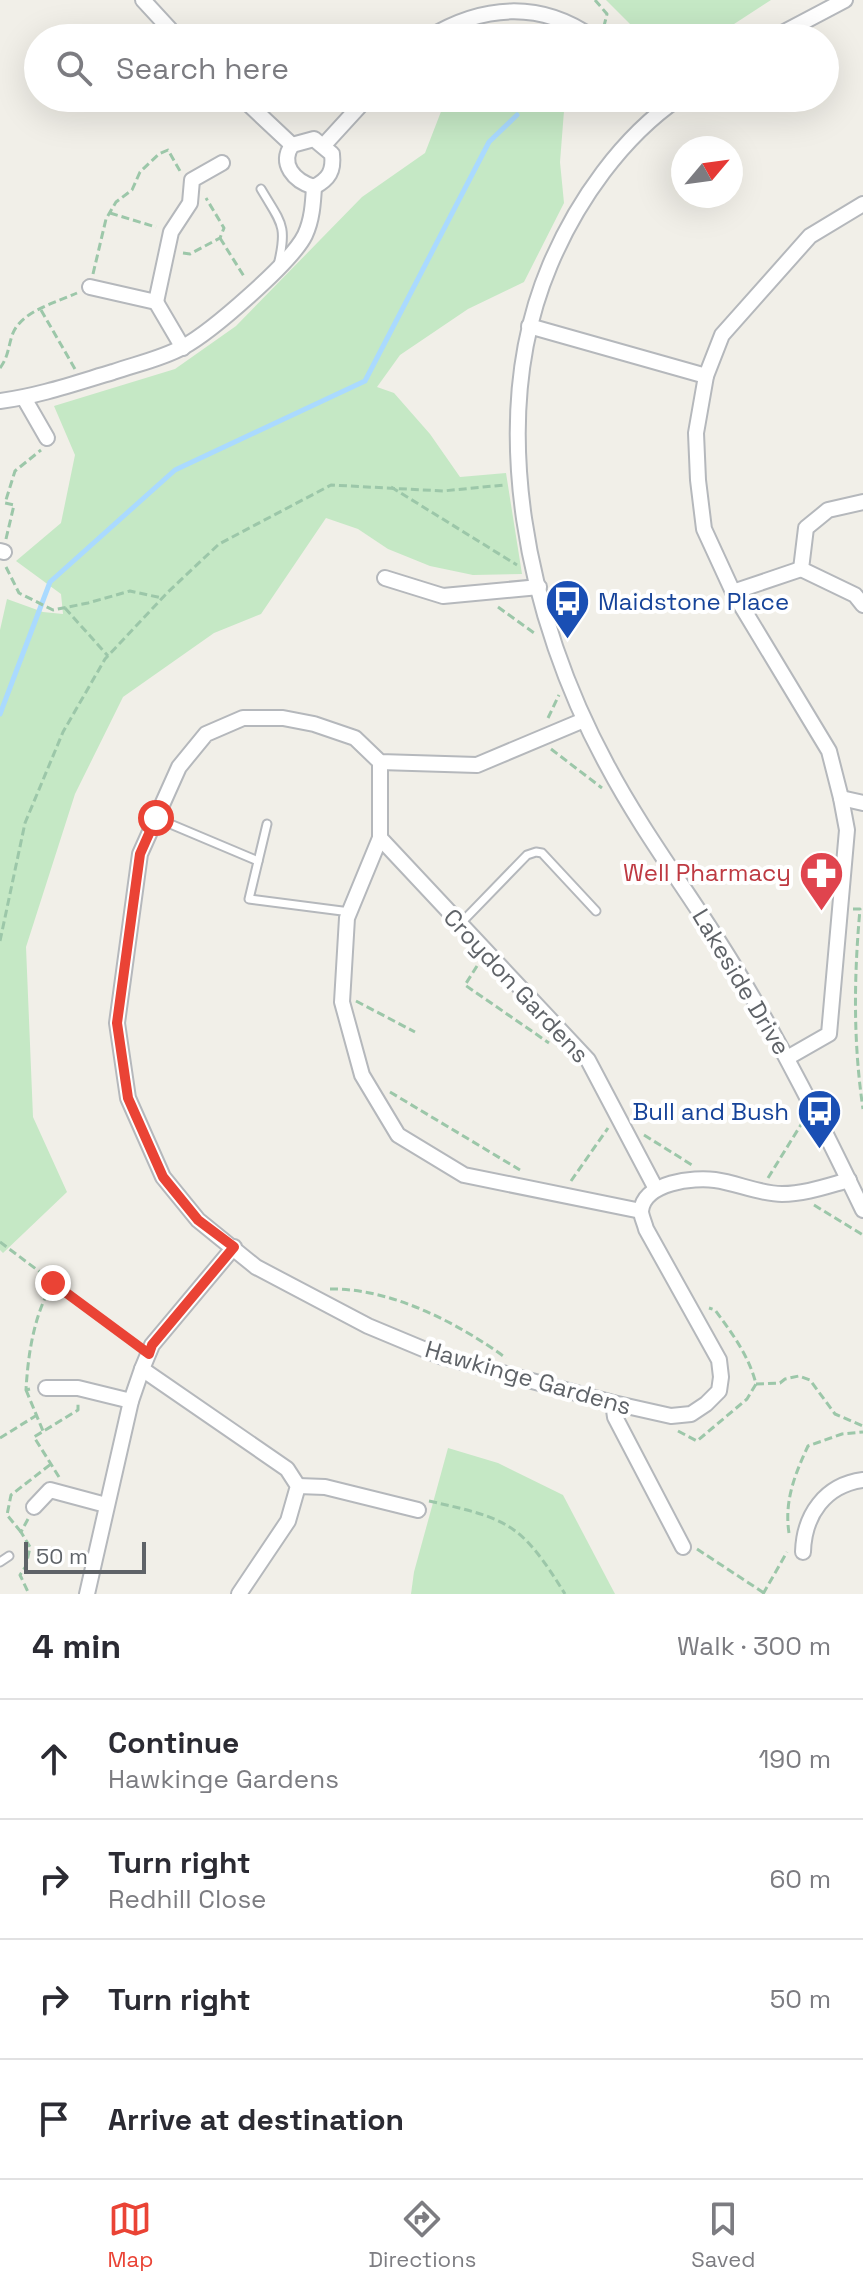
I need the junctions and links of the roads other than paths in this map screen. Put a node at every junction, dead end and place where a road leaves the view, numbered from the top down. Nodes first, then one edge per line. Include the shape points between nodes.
1 (143, 0) edge
2 (845, 0) edge
3 (549, 7) edge
4 (165, 24) edge
5 (452, 24) edge
6 (573, 24) edge
7 (800, 24) edge
8 (257, 112) edge
9 (354, 112) edge
10 (658, 112) edge
11 (292, 145) junction
12 (324, 145) junction
13 (222, 163) dead end
14 (314, 187) junction
15 (261, 189) dead end
16 (863, 204) edge
17 (278, 267) junction
18 (90, 287) road end
19 (156, 302) junction
20 (529, 326) junction
21 (183, 348) junction
22 (706, 376) junction
23 (24, 398) junction
24 (0, 401) edge
25 (47, 438) road end
26 (863, 502) edge
27 (801, 569) junction
28 (385, 578) dead end
29 (538, 583) junction
30 (733, 592) junction
31 (863, 605) edge
32 (584, 720) junction
33 (380, 762) junction
34 (841, 798) junction
35 (863, 803) edge
36 (156, 818) junction
37 (267, 824) dead end
38 (380, 838) junction
39 (258, 861) junction
40 (596, 911) dead end
41 (350, 912) junction
42 (459, 925) junction
43 (787, 1058) junction
44 (849, 1180) junction
45 (656, 1189) junction
46 (863, 1210) edge
47 (641, 1211) junction
48 (234, 1247) junction
49 (142, 1369) junction
50 (46, 1388) road end
51 (131, 1401) junction
52 (613, 1403) junction
53 (863, 1480) edge
54 (298, 1486) junction
55 (106, 1505) junction
56 (34, 1507) road end
57 (416, 1510) road end
58 (683, 1547) road end
59 (803, 1552) dead end
60 (9, 1556) dead end
61 (0, 1562) edge
62 (87, 1594) edge
63 (239, 1594) edge

1 - 4 street
2 - 7 street
3 - 5 street via 502,10
3 - 6 street
8 - 11 street
9 - 12 street
10 - 20 street, Lakeside Drive via 591,191 561,242
11 - 12 street via 314,139
11 - 14 street via 286,153 293,176
12 - 14 street via 332,154 332,171
13 - 19 street via 194,179 190,203 171,232
14 - 17 street via 304,238
15 - 17 lane via 284,228
16 - 22 street via 810,236 722,335
17 - 21 street
18 - 19 street
19 - 21 street
20 - 22 street
20 - 29 street, Lakeside Drive via 517,406 520,481
21 - 23 street
22 - 30 street via 696,433 704,529
23 - 24 street
23 - 25 street
26 - 27 street via 828,510 806,528
27 - 30 street
27 - 31 street via 855,595
28 - 29 street via 443,596
29 - 32 street, Lakeside Drive
30 - 34 street via 829,751
32 - 33 street via 477,765
32 - 43 street, Lakeside Drive via 620,789
33 - 36 street, Hawkinge Gardens via 355,738 314,724 243,718 206,734 179,767
33 - 38 street
34 - 35 street
34 - 43 street via 847,830 829,1034
36 - 39 lane
36 - 48 street, Hawkinge Gardens via 140,854 117,1023 128,1098 163,1177 198,1220
37 - 39 lane
38 - 41 street
38 - 42 street, Croydon Gardens
39 - 41 lane via 249,899
40 - 42 lane via 536,852 527,855
41 - 47 street via 342,1002 360,1072 398,1135 464,1175
42 - 45 street, Croydon Gardens via 588,1060
43 - 44 street, Lakeside Drive
44 - 45 street via 779,1194 707,1180
44 - 46 street, Lakeside Drive
45 - 47 street
47 - 52 street, Hawkinge Gardens via 719,1360 719,1391 691,1414 671,1416
48 - 49 street via 152,1345
48 - 52 street, Hawkinge Gardens via 256,1267 304,1293 440,1356
49 - 51 street
49 - 54 street via 287,1469
50 - 51 street via 78,1388
51 - 55 street
52 - 58 street via 615,1417
53 - 59 street via 836,1488 811,1515
54 - 57 street via 325,1487
54 - 63 street via 288,1521
55 - 56 street via 50,1490
55 - 62 street
60 - 61 lane

